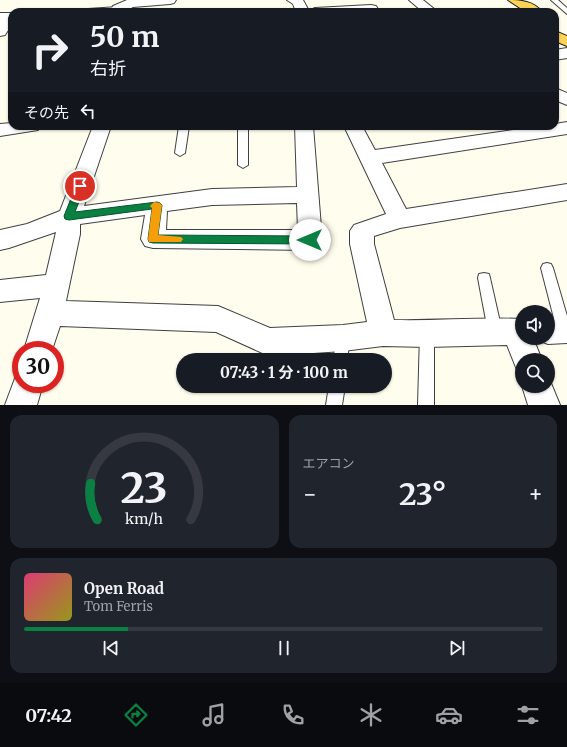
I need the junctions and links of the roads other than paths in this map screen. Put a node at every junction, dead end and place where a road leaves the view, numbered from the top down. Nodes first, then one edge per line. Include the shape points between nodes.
1 (170, 0) edge
2 (293, 0) edge
3 (415, 0) edge
4 (554, 0) edge
5 (508, 2) edge
6 (121, 8) edge
7 (303, 8) edge
8 (426, 8) edge
9 (524, 8) edge
10 (567, 12) edge
11 (8, 20) edge
12 (0, 32) edge
13 (101, 130) edge
14 (183, 130) edge
15 (243, 130) edge
16 (304, 130) edge
17 (355, 130) edge
18 (554, 130) edge
19 (180, 153) dead end
20 (369, 158) junction
21 (243, 165) dead end
22 (567, 192) edge
23 (308, 195) junction
24 (157, 205) junction
25 (69, 216) junction
26 (400, 219) junction
27 (0, 240) edge
28 (547, 268) dead end
29 (484, 278) dead end
30 (55, 285) junction
31 (0, 291) edge
32 (50, 313) junction
33 (560, 331) edge
34 (511, 332) edge
35 (383, 333) junction
36 (427, 334) junction
37 (41, 341) edge
38 (342, 349) edge
39 (523, 353) edge
40 (25, 393) edge
41 (336, 393) edge
42 (540, 393) edge
43 (22, 405) edge
44 (334, 405) edge
45 (426, 405) edge
46 (544, 405) edge

1 - 6 street via 130,3
2 - 7 street
3 - 8 street
4 - 10 lane
5 - 9 highway
11 - 12 street
13 - 25 street
14 - 19 lane
15 - 21 lane
16 - 23 street
17 - 20 street
18 - 20 street
20 - 26 street
22 - 26 street
23 - 24 street via 212,197
23 - 24 street via 310,240 153,239
24 - 25 street
25 - 27 street via 32,232
25 - 30 street via 68,234
26 - 35 street via 362,231 362,244
28 - 33 lane
29 - 34 lane
30 - 31 street
30 - 32 street
32 - 37 street
32 - 38 street via 218,319 270,342
34 - 36 street
34 - 39 street
35 - 36 street
35 - 38 street
36 - 45 lane
40 - 43 street
41 - 44 lane
42 - 46 street

